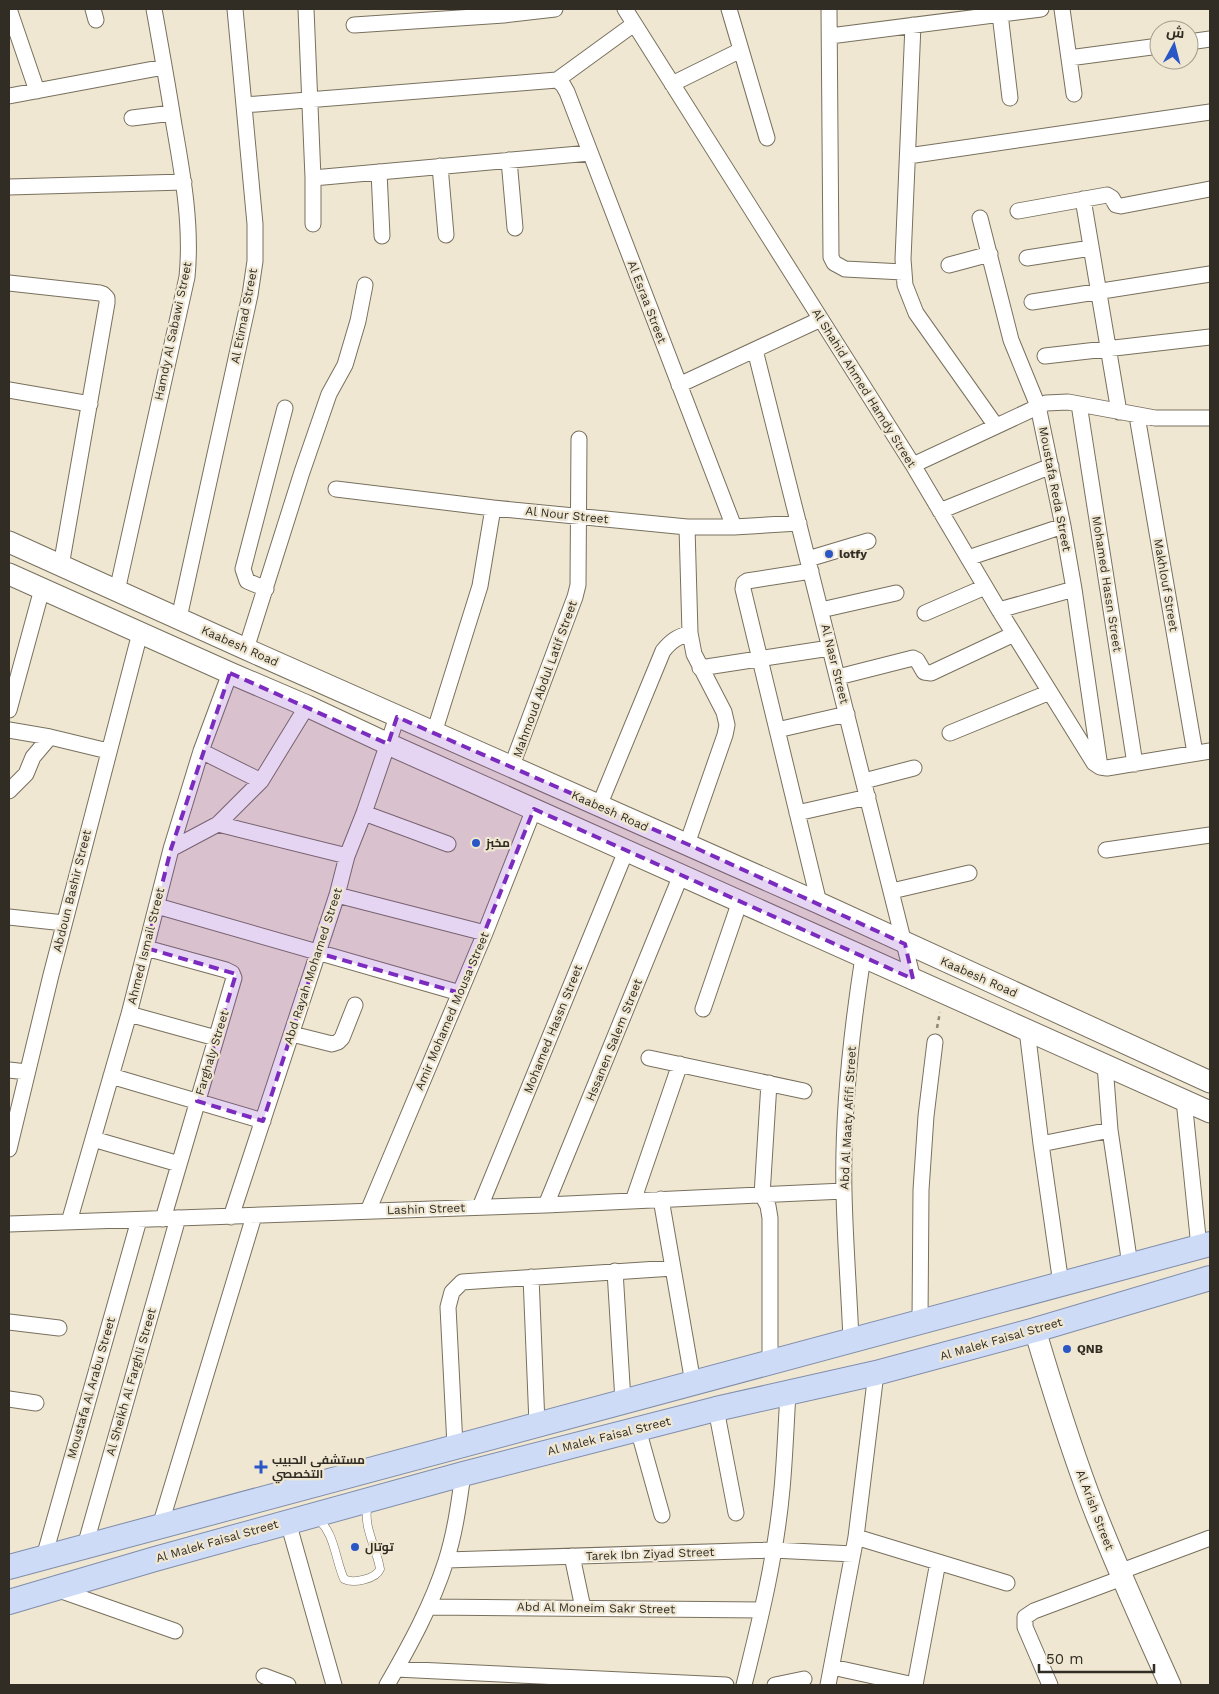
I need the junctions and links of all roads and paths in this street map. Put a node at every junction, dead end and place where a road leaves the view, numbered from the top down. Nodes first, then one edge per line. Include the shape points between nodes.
1 (9, 9) edge
2 (154, 9) edge
3 (235, 9) edge
4 (306, 9) edge
5 (555, 9) edge
6 (625, 9) edge
7 (729, 9) edge
8 (829, 9) edge
9 (1041, 9) edge
10 (1062, 9) edge
11 (503, 12) edge
12 (1000, 14) junction
13 (384, 16) edge
14 (634, 24) junction
15 (913, 25) junction
16 (354, 26) dead end
17 (830, 36) junction
18 (1149, 47) edge
19 (741, 50) junction
20 (1069, 58) junction
21 (164, 67) junction
22 (557, 80) junction
23 (672, 84) junction
24 (37, 91) junction
25 (1074, 94) dead end
26 (1010, 98) dead end
27 (9, 99) edge
28 (310, 99) junction
29 (244, 106) junction
30 (1210, 112) edge
31 (172, 113) junction
32 (132, 118) dead end
33 (767, 138) dead end
34 (590, 153) junction
35 (908, 156) junction
36 (509, 160) junction
37 (440, 166) junction
38 (380, 172) junction
39 (313, 178) junction
40 (184, 182) junction
41 (9, 187) edge
42 (1210, 189) edge
43 (1083, 199) junction
44 (1018, 211) dead end
45 (980, 218) dead end
46 (313, 224) dead end
47 (515, 228) dead end
48 (446, 235) dead end
49 (382, 236) dead end
50 (1091, 248) junction
51 (990, 254) junction
52 (1027, 258) dead end
53 (948, 265) dead end
54 (903, 272) junction
55 (1210, 274) edge
56 (9, 283) edge
57 (365, 285) dead end
58 (1099, 292) junction
59 (1032, 302) dead end
60 (821, 319) junction
61 (1210, 337) edge
62 (1108, 348) junction
63 (755, 350) junction
64 (1046, 356) dead end
65 (679, 385) junction
66 (9, 390) edge
67 (90, 404) junction
68 (1079, 404) junction
69 (1038, 406) junction
70 (285, 408) dead end
71 (1119, 412) junction
72 (1137, 416) junction
73 (1210, 421) edge
74 (996, 426) junction
75 (580, 440) dead end
76 (913, 466) junction
77 (1051, 466) junction
78 (336, 489) dead end
79 (493, 508) junction
80 (940, 511) junction
81 (578, 516) junction
82 (799, 523) junction
83 (1064, 526) junction
84 (688, 527) junction
85 (734, 527) junction
86 (868, 540) dead end
87 (9, 542) edge
88 (968, 558) junction
89 (809, 565) junction
90 (61, 566) junction
91 (9, 574) edge
92 (985, 587) junction
93 (42, 589) junction
94 (266, 589) junction
95 (1074, 589) junction
96 (117, 591) junction
97 (896, 593) dead end
98 (821, 610) junction
99 (999, 610) junction
100 (925, 613) dead end
101 (178, 618) junction
102 (140, 633) junction
103 (690, 633) junction
104 (1014, 634) junction
105 (830, 648) junction
106 (246, 649) junction
107 (760, 658) junction
108 (700, 668) junction
109 (230, 673) junction
110 (838, 677) junction
111 (1050, 692) junction
112 (308, 706) junction
113 (9, 710) edge
114 (847, 714) junction
115 (397, 717) junction
116 (9, 730) edge
117 (777, 730) junction
118 (434, 733) junction
119 (950, 733) dead end
120 (50, 737) junction
121 (388, 744) junction
122 (108, 751) junction
123 (201, 751) junction
124 (1203, 752) edge
125 (1135, 764) junction
126 (1100, 767) junction
127 (511, 768) junction
128 (914, 768) dead end
129 (261, 781) junction
130 (864, 781) junction
131 (9, 791) edge
132 (868, 796) junction
133 (599, 806) junction
134 (534, 809) junction
135 (364, 813) junction
136 (797, 813) junction
137 (218, 824) junction
138 (1210, 835) edge
139 (448, 844) dead end
140 (687, 844) junction
141 (171, 849) junction
142 (1106, 850) dead end
143 (626, 851) junction
144 (346, 856) junction
145 (969, 873) dead end
146 (681, 875) junction
147 (892, 891) junction
148 (337, 895) junction
149 (740, 902) junction
150 (819, 903) junction
151 (157, 906) junction
152 (9, 917) edge
153 (64, 923) junction
154 (485, 933) junction
155 (905, 944) junction
156 (146, 948) junction
157 (318, 952) junction
158 (862, 956) junction
159 (913, 979) junction
160 (460, 993) junction
161 (943, 993) junction
162 (355, 1005) dead end
163 (703, 1008) dead end
164 (129, 1014) junction
165 (1027, 1030) junction
166 (292, 1034) junction
167 (216, 1038) junction
168 (934, 1042) joint
169 (1140, 1049) junction
170 (649, 1058) dead end
171 (680, 1064) junction
172 (1104, 1065) junction
173 (9, 1070) edge
174 (27, 1072) junction
175 (1128, 1075) junction
176 (111, 1076) junction
177 (1210, 1082) edge
178 (769, 1083) junction
179 (804, 1091) dead end
180 (1184, 1100) junction
181 (197, 1101) junction
182 (1210, 1112) edge
183 (263, 1121) junction
184 (1110, 1130) junction
185 (93, 1139) junction
186 (1040, 1144) junction
187 (9, 1149) edge
188 (179, 1164) junction
189 (844, 1191) junction
190 (762, 1195) junction
191 (661, 1199) junction
192 (633, 1201) junction
193 (546, 1205) junction
194 (480, 1208) junction
195 (368, 1211) junction
196 (231, 1216) junction
197 (254, 1216) junction
198 (170, 1219) junction
199 (139, 1220) junction
200 (69, 1222) junction
201 (9, 1224) edge
202 (1204, 1245) edge
203 (1130, 1265) junction
204 (673, 1268) junction
205 (615, 1272) junction
206 (531, 1277) junction
207 (1210, 1278) edge
208 (1062, 1284) junction
209 (9, 1322) edge
210 (920, 1322) junction
211 (59, 1328) dead end
212 (1035, 1330) junction
213 (851, 1340) junction
214 (770, 1362) junction
215 (876, 1374) junction
216 (693, 1383) junction
217 (788, 1393) junction
218 (9, 1399) edge
219 (623, 1401) junction
220 (36, 1403) dead end
221 (716, 1409) junction
222 (537, 1424) junction
223 (638, 1429) junction
224 (455, 1446) junction
225 (463, 1474) junction
226 (370, 1500) junction
227 (223, 1509) junction
228 (736, 1513) dead end
229 (314, 1515) junction
230 (662, 1515) dead end
231 (288, 1522) junction
232 (160, 1526) junction
233 (856, 1537) junction
234 (230, 1538) junction
235 (1210, 1538) edge
236 (85, 1546) junction
237 (773, 1550) junction
238 (853, 1554) junction
239 (572, 1556) junction
240 (44, 1557) junction
241 (447, 1560) junction
242 (938, 1562) junction
243 (9, 1567) edge
244 (1121, 1575) junction
245 (1007, 1583) dead end
246 (56, 1589) junction
247 (9, 1602) edge
248 (430, 1607) junction
249 (583, 1608) junction
250 (762, 1610) junction
251 (175, 1631) dead end
252 (832, 1667) junction
253 (396, 1669) junction
254 (264, 1676) dead end
255 (804, 1679) dead end
256 (288, 1685) edge
257 (334, 1685) edge
258 (387, 1685) edge
259 (726, 1685) edge
260 (744, 1685) edge
261 (775, 1685) edge
262 (828, 1685) edge
263 (914, 1685) edge
264 (1050, 1685) edge
265 (1170, 1685) edge

1 - 24 street
2 - 21 street, Hamdy Al Sabawi Street
3 - 29 street, Al Etimad Street
4 - 28 street
5 - 11 street
6 - 14 street, Al Shahid Ahmed Hamdy Street
7 - 19 street
8 - 17 street
9 - 12 street
10 - 20 street
11 - 13 street
12 - 15 street
12 - 26 street
13 - 16 street
14 - 22 street
14 - 23 street, Al Shahid Ahmed Hamdy Street
15 - 17 street
15 - 35 street
17 - 54 street via 831,257 834,263 845,269
18 - 20 street
19 - 23 street
19 - 33 street
20 - 25 street
21 - 24 street
21 - 31 street, Hamdy Al Sabawi Street
22 - 28 street
22 - 34 street, Al Esraa Street via 567,92
23 - 60 street, Al Shahid Ahmed Hamdy Street
24 - 27 street
28 - 29 street
28 - 39 street
29 - 101 street, Al Etimad Street via 255,224 255,260
30 - 35 street
31 - 32 street
31 - 40 street, Hamdy Al Sabawi Street
34 - 36 street
34 - 65 street, Al Esraa Street
35 - 54 street
36 - 37 street
36 - 47 street
37 - 38 street
37 - 48 street
38 - 39 street
38 - 49 street
39 - 46 street
40 - 41 street
40 - 96 street, Hamdy Al Sabawi Street via 189,232 187,277
42 - 43 street via 1121,206 1107,195
43 - 44 street
43 - 50 street
45 - 51 street, Moustafa Reda Street
50 - 52 street
50 - 58 street
51 - 53 street
51 - 69 street, Moustafa Reda Street via 1011,340
54 - 74 street via 916,313
55 - 58 street
56 - 67 street via 103,294 107,298
57 - 94 street via 344,365 329,394
58 - 59 street
58 - 62 street
60 - 63 street
60 - 76 street, Al Shahid Ahmed Hamdy Street
61 - 62 street
62 - 64 street
62 - 71 street
63 - 65 street
63 - 82 street, Al Nasr Street
65 - 85 street, Al Esraa Street
66 - 67 street
67 - 90 street
68 - 69 street via 1057,402
68 - 71 street
68 - 125 street, Mohamed Hassn Street
69 - 74 street
69 - 77 street, Moustafa Reda Street
70 - 94 street via 243,569 247,581
71 - 72 street
72 - 73 street
72 - 124 street, Makhlouf Street
74 - 76 street
75 - 81 street, Mahmoud Abdul Latif Street
76 - 80 street, Al Shahid Ahmed Hamdy Street
77 - 80 street
77 - 83 street, Moustafa Reda Street
78 - 79 street, Al Nour Street
79 - 81 street, Al Nour Street
79 - 118 street via 480,586
80 - 88 street, Al Shahid Ahmed Hamdy Street
81 - 84 street, Al Nour Street
81 - 127 street, Mahmoud Abdul Latif Street via 578,584 575,597
82 - 85 street, Al Nour Street
82 - 89 street, Al Nasr Street
83 - 88 street
83 - 95 street, Moustafa Reda Street
84 - 85 street, Al Nour Street
84 - 103 street
86 - 89 street
87 - 90 street, Kaabesh Road
88 - 92 street, Al Shahid Ahmed Hamdy Street
89 - 98 street, Al Nasr Street
89 - 107 street via 744,583
90 - 96 street, Kaabesh Road
91 - 93 street
92 - 99 street, Al Shahid Ahmed Hamdy Street
92 - 100 street
93 - 102 street
93 - 113 street
94 - 106 street
95 - 99 street
95 - 126 street, Moustafa Reda Street
96 - 101 street, Kaabesh Road
97 - 98 street
98 - 105 street, Al Nasr Street
99 - 104 street, Al Shahid Ahmed Hamdy Street
101 - 106 street, Kaabesh Road
102 - 109 street
102 - 122 street, Abdoun Bashir Street
103 - 108 street
103 - 133 street via 677,637 663,651
104 - 110 street via 931,673 924,672 913,658
104 - 111 street, Al Shahid Ahmed Hamdy Street
105 - 107 street
105 - 110 street, Al Nasr Street
106 - 115 street, Kaabesh Road
107 - 108 street
107 - 117 street
108 - 140 street via 724,712 727,725
109 - 112 street
109 - 123 street, Ahmed Ismail Street
110 - 114 street, Al Nasr Street
111 - 119 street
111 - 126 street, Al Shahid Ahmed Hamdy Street via 1094,763
112 - 121 street
112 - 129 street
114 - 117 street
114 - 130 street, Al Nasr Street
115 - 118 street, Kaabesh Road
115 - 121 street, Abd Rayah Mohamed Street
116 - 120 street
117 - 136 street
118 - 127 street, Kaabesh Road
120 - 122 street
120 - 131 street via 33,757 26,774
121 - 134 street
121 - 135 street, Abd Rayah Mohamed Street
122 - 153 street, Abdoun Bashir Street
123 - 129 street
123 - 141 street, Ahmed Ismail Street
124 - 125 street
125 - 126 street
127 - 133 street, Kaabesh Road
128 - 130 street
129 - 137 street
130 - 132 street, Al Nasr Street
132 - 136 street
132 - 147 street, Al Nasr Street
133 - 140 street, Kaabesh Road
134 - 143 street
134 - 154 street, Amir Mohamed Mousa Street
135 - 139 street
135 - 144 street, Abd Rayah Mohamed Street
136 - 150 street
137 - 141 street
137 - 144 street
138 - 142 street
140 - 150 street, Kaabesh Road
141 - 151 street, Ahmed Ismail Street
143 - 146 street
143 - 194 street, Mohamed Hassn Street
144 - 148 street, Abd Rayah Mohamed Street
145 - 147 street
146 - 149 street
146 - 193 street, Hssanen Salem Street
147 - 155 street, Al Nasr Street
148 - 154 street
148 - 157 street, Abd Rayah Mohamed Street
149 - 158 street
149 - 163 street
150 - 155 street, Kaabesh Road
151 - 156 street, Ahmed Ismail Street
151 - 157 street
152 - 153 street
153 - 174 street, Abdoun Bashir Street
154 - 160 street, Amir Mohamed Mousa Street
155 - 159 street, Al Nasr Street
155 - 169 street, Kaabesh Road
156 - 164 street, Ahmed Ismail Street
156 - 167 street, Farghaly Street via 234,975
157 - 160 street
157 - 166 street, Abd Rayah Mohamed Street
158 - 159 street
158 - 189 street, Abd Al Maaty Afifi Street via 849,1062
159 - 161 street
160 - 195 street, Amir Mohamed Mousa Street
161 - 165 street
161 - 168 path
162 - 166 street via 338,1042 332,1044
164 - 167 street
164 - 176 street, Ahmed Ismail Street
165 - 172 street
165 - 186 street
166 - 183 street, Abd Rayah Mohamed Street
167 - 181 street, Farghaly Street
168 - 210 street via 921,1190
169 - 175 street
169 - 177 street, Kaabesh Road
170 - 171 street
171 - 178 street
171 - 192 street
172 - 175 street
172 - 184 street
173 - 174 street
174 - 187 street, Abdoun Bashir Street
175 - 180 street
176 - 181 street
176 - 185 street, Ahmed Ismail Street
178 - 179 street
178 - 190 street
180 - 182 street
180 - 202 street
181 - 183 street
181 - 188 street, Farghaly Street
183 - 196 street, Abd Rayah Mohamed Street
184 - 186 street
184 - 203 street
185 - 188 street
185 - 200 street, Ahmed Ismail Street
186 - 208 street
188 - 198 street, Farghaly Street
189 - 190 street, Lashin Street
189 - 213 street, Abd Al Maaty Afifi Street
190 - 191 street, Lashin Street
190 - 214 street via 770,1218
191 - 192 street, Lashin Street
191 - 204 street
192 - 193 street, Lashin Street
193 - 194 street, Lashin Street
194 - 195 street, Lashin Street
195 - 197 street, Lashin Street
196 - 197 street, Lashin Street
196 - 198 street, Lashin Street
197 - 232 street
198 - 199 street, Lashin Street
198 - 236 street, Al Sheikh Al Farghli Street
199 - 200 street, Lashin Street
199 - 240 street, Moustafa Al Arabu Street
200 - 201 street, Lashin Street
202 - 203 main road
203 - 208 main road
204 - 205 street
204 - 216 street
205 - 206 street
205 - 219 street
206 - 222 street
206 - 224 street via 462,1282 452,1292 448,1307
207 - 212 main road, Al Malek Faisal Street
208 - 210 main road
209 - 211 street
210 - 213 main road
212 - 215 main road, Al Malek Faisal Street
212 - 244 street, Al Arish Street via 1060,1414
213 - 214 main road
214 - 216 main road
215 - 217 main road, Al Malek Faisal Street
215 - 233 street
216 - 219 main road
217 - 221 main road, Al Malek Faisal Street
217 - 237 street via 782,1490
218 - 220 street
219 - 222 main road
221 - 223 main road, Al Malek Faisal Street
221 - 228 street
222 - 224 main road
223 - 225 main road, Al Malek Faisal Street
223 - 230 street
224 - 227 main road
225 - 226 main road, Al Malek Faisal Street
225 - 241 street
226 - 229 main road, Al Malek Faisal Street
226 - 229 lane via 367,1517 380,1569 374,1576 354,1582 344,1579 331,1537
227 - 232 main road
227 - 234 main road
229 - 231 main road, Al Malek Faisal Street
231 - 234 main road, Al Malek Faisal Street
231 - 257 street
232 - 236 main road
233 - 238 street
233 - 242 street
234 - 246 main road, Al Malek Faisal Street
235 - 244 street
236 - 240 main road
237 - 238 street, Tarek Ibn Ziyad Street
237 - 239 street, Tarek Ibn Ziyad Street
237 - 250 street
238 - 252 street
239 - 241 street, Tarek Ibn Ziyad Street
239 - 249 street
240 - 243 main road
241 - 248 street
242 - 245 street
242 - 263 street
244 - 264 street via 1026,1617 1025,1627
244 - 265 street, Al Arish Street
246 - 247 main road, Al Malek Faisal Street
246 - 251 street
248 - 249 street, Abd Al Moneim Sakr Street
248 - 253 street
249 - 250 street, Abd Al Moneim Sakr Street
250 - 260 street
252 - 262 street
252 - 263 street
253 - 258 street
253 - 259 street
254 - 256 street
255 - 261 street

